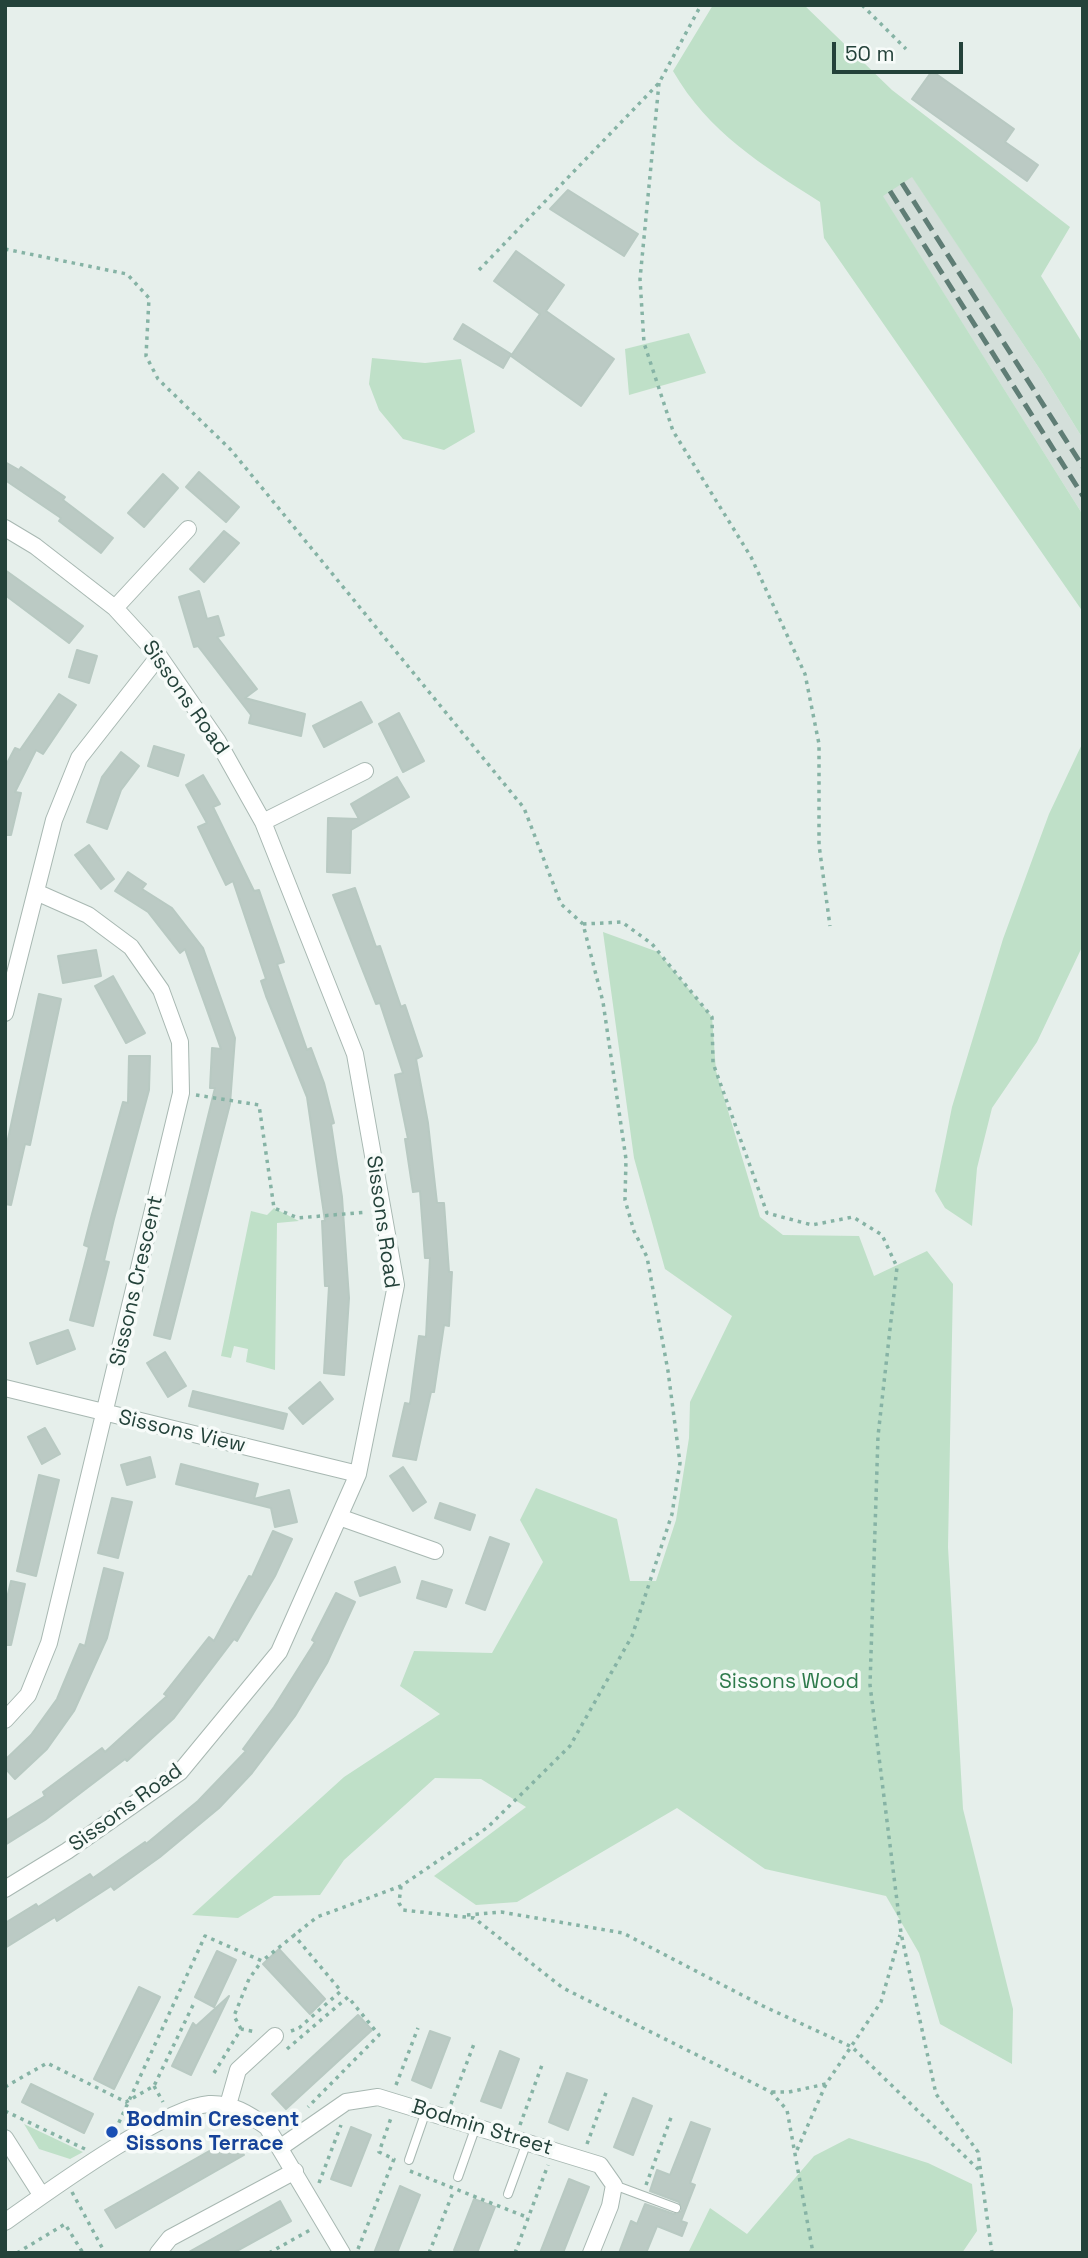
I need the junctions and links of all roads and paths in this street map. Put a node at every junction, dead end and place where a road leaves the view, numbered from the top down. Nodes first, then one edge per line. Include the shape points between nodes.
1 (701, 5) edge
2 (862, 5) edge
3 (906, 50) dead end
4 (659, 83) junction
5 (5, 249) edge
6 (479, 270) dead end
7 (5, 528) edge
8 (188, 529) dead end
9 (116, 608) junction
10 (159, 656) junction
11 (365, 771) dead end
12 (263, 822) junction
13 (36, 892) junction
14 (583, 924) junction
15 (830, 926) dead end
16 (5, 1013) edge
17 (181, 1093) junction
18 (383, 1211) junction
19 (5, 1388) edge
20 (106, 1414) junction
21 (359, 1474) junction
22 (339, 1517) junction
23 (435, 1551) dead end
24 (5, 1720) edge
25 (401, 1886) junction
26 (5, 1889) edge
27 (464, 1916) junction
28 (901, 1933) junction
29 (293, 1934) junction
30 (262, 1961) junction
31 (194, 2003) dead end
32 (418, 2028) dead end
33 (241, 2029) dead end
34 (275, 2036) joint
35 (474, 2044) dead end
36 (852, 2047) junction
37 (285, 2051) dead end
38 (542, 2065) dead end
39 (825, 2084) junction
40 (5, 2087) edge
41 (607, 2090) dead end
42 (771, 2092) junction
43 (350, 2101) junction
44 (126, 2102) junction
45 (393, 2102) junction
46 (228, 2105) junction
47 (5, 2111) edge
48 (426, 2111) junction
49 (303, 2112) dead end
50 (672, 2115) dead end
51 (446, 2117) junction
52 (476, 2126) junction
53 (5, 2138) edge
54 (521, 2139) junction
55 (121, 2146) junction
56 (281, 2147) junction
57 (554, 2150) junction
58 (796, 2152) junction
59 (103, 2157) junction
60 (582, 2159) junction
61 (410, 2160) dead end
62 (392, 2164) junction
63 (399, 2167) dead end
64 (406, 2170) dead end
65 (295, 2171) junction
66 (981, 2171) junction
67 (458, 2177) joint
68 (66, 2181) junction
69 (614, 2185) junction
70 (454, 2189) junction
71 (508, 2194) dead end
72 (42, 2196) junction
73 (642, 2196) junction
74 (312, 2202) junction
75 (676, 2208) dead end
76 (528, 2218) junction
77 (5, 2222) edge
78 (323, 2222) junction
79 (334, 2250) edge
80 (17, 2253) edge
81 (83, 2253) edge
82 (105, 2253) edge
83 (158, 2253) edge
84 (269, 2253) edge
85 (354, 2253) edge
86 (429, 2253) edge
87 (515, 2253) edge
88 (591, 2253) edge
89 (813, 2253) edge
90 (992, 2253) edge

1 - 4 path
2 - 3 path
4 - 6 path
4 - 15 path via 640,279 644,343 673,432 751,557 805,674 819,744 819,845
5 - 14 path via 127,274 149,298 146,356 158,379 231,450 524,808 561,904
7 - 9 street, Sissons Road
8 - 9 street
9 - 10 street, Sissons Road
10 - 12 street, Sissons Road via 217,740
10 - 13 street via 79,758 54,820
11 - 12 street
12 - 18 street, Sissons Road via 355,1054
13 - 16 street
13 - 17 street, Sissons Crescent via 88,915 131,947 161,990 180,1042
14 - 25 path via 603,1002 626,1159 625,1200 647,1257 670,1383 680,1463 672,1514 632,1636 570,1746 488,1827
14 - 28 path via 622,922 652,944 712,1017 713,1063 767,1213 812,1225 853,1217 882,1235 897,1267 878,1436 870,1685
17 - 18 path via 258,1105 274,1208 298,1218
17 - 20 street, Sissons Crescent
18 - 21 street, Sissons Road via 396,1285
19 - 20 street, Sissons View
20 - 21 street, Sissons View
20 - 24 street, Sissons Crescent via 49,1643 28,1695
21 - 22 street, Sissons Road
22 - 23 street
22 - 26 street, Sissons Road via 279,1652 180,1772
25 - 27 path via 403,1910
25 - 29 path via 317,1917
27 - 36 path via 501,1912 623,1933
27 - 42 path via 474,1918 563,1988
28 - 36 path via 880,2002
28 - 66 path via 936,2094 978,2152
29 - 30 path
29 - 34 path via 341,1991 299,2028
30 - 33 path via 234,2016
30 - 44 path via 205,1936
31 - 44 path via 154,2086
32 - 45 path
34 - 46 street via 238,2070
35 - 51 path
36 - 39 path
36 - 66 path
37 - 49 path via 348,1997 379,2035
38 - 54 path
39 - 42 path
39 - 58 path
40 - 44 path via 47,2063
41 - 60 path
42 - 58 path via 787,2110
43 - 45 street, Bodmin Street via 377,2097
43 - 56 street
43 - 74 path
44 - 55 path via 114,2128
45 - 48 street, Bodmin Street
45 - 62 path via 379,2152 394,2159
46 - 55 street via 186,2109
46 - 56 street via 267,2127
47 - 59 path
48 - 51 street, Bodmin Street
48 - 61 lane
50 - 73 path
51 - 52 street, Bodmin Street
52 - 54 street, Bodmin Street
52 - 67 lane
53 - 72 street
54 - 57 street, Bodmin Street
54 - 71 lane
55 - 59 street
56 - 65 street
57 - 60 street, Bodmin Street
57 - 76 path
58 - 89 path
59 - 68 street
60 - 69 street, Bodmin Street via 600,2165
62 - 63 path
62 - 85 path
64 - 70 path
65 - 74 street
65 - 83 street via 170,2238
66 - 90 path
67 - 70 path
68 - 72 street
68 - 82 path
69 - 73 lane
69 - 88 street
70 - 76 path
70 - 86 path
72 - 77 street
73 - 75 lane
74 - 78 street
76 - 87 path
78 - 79 street
78 - 84 path
80 - 81 path via 65,2224

